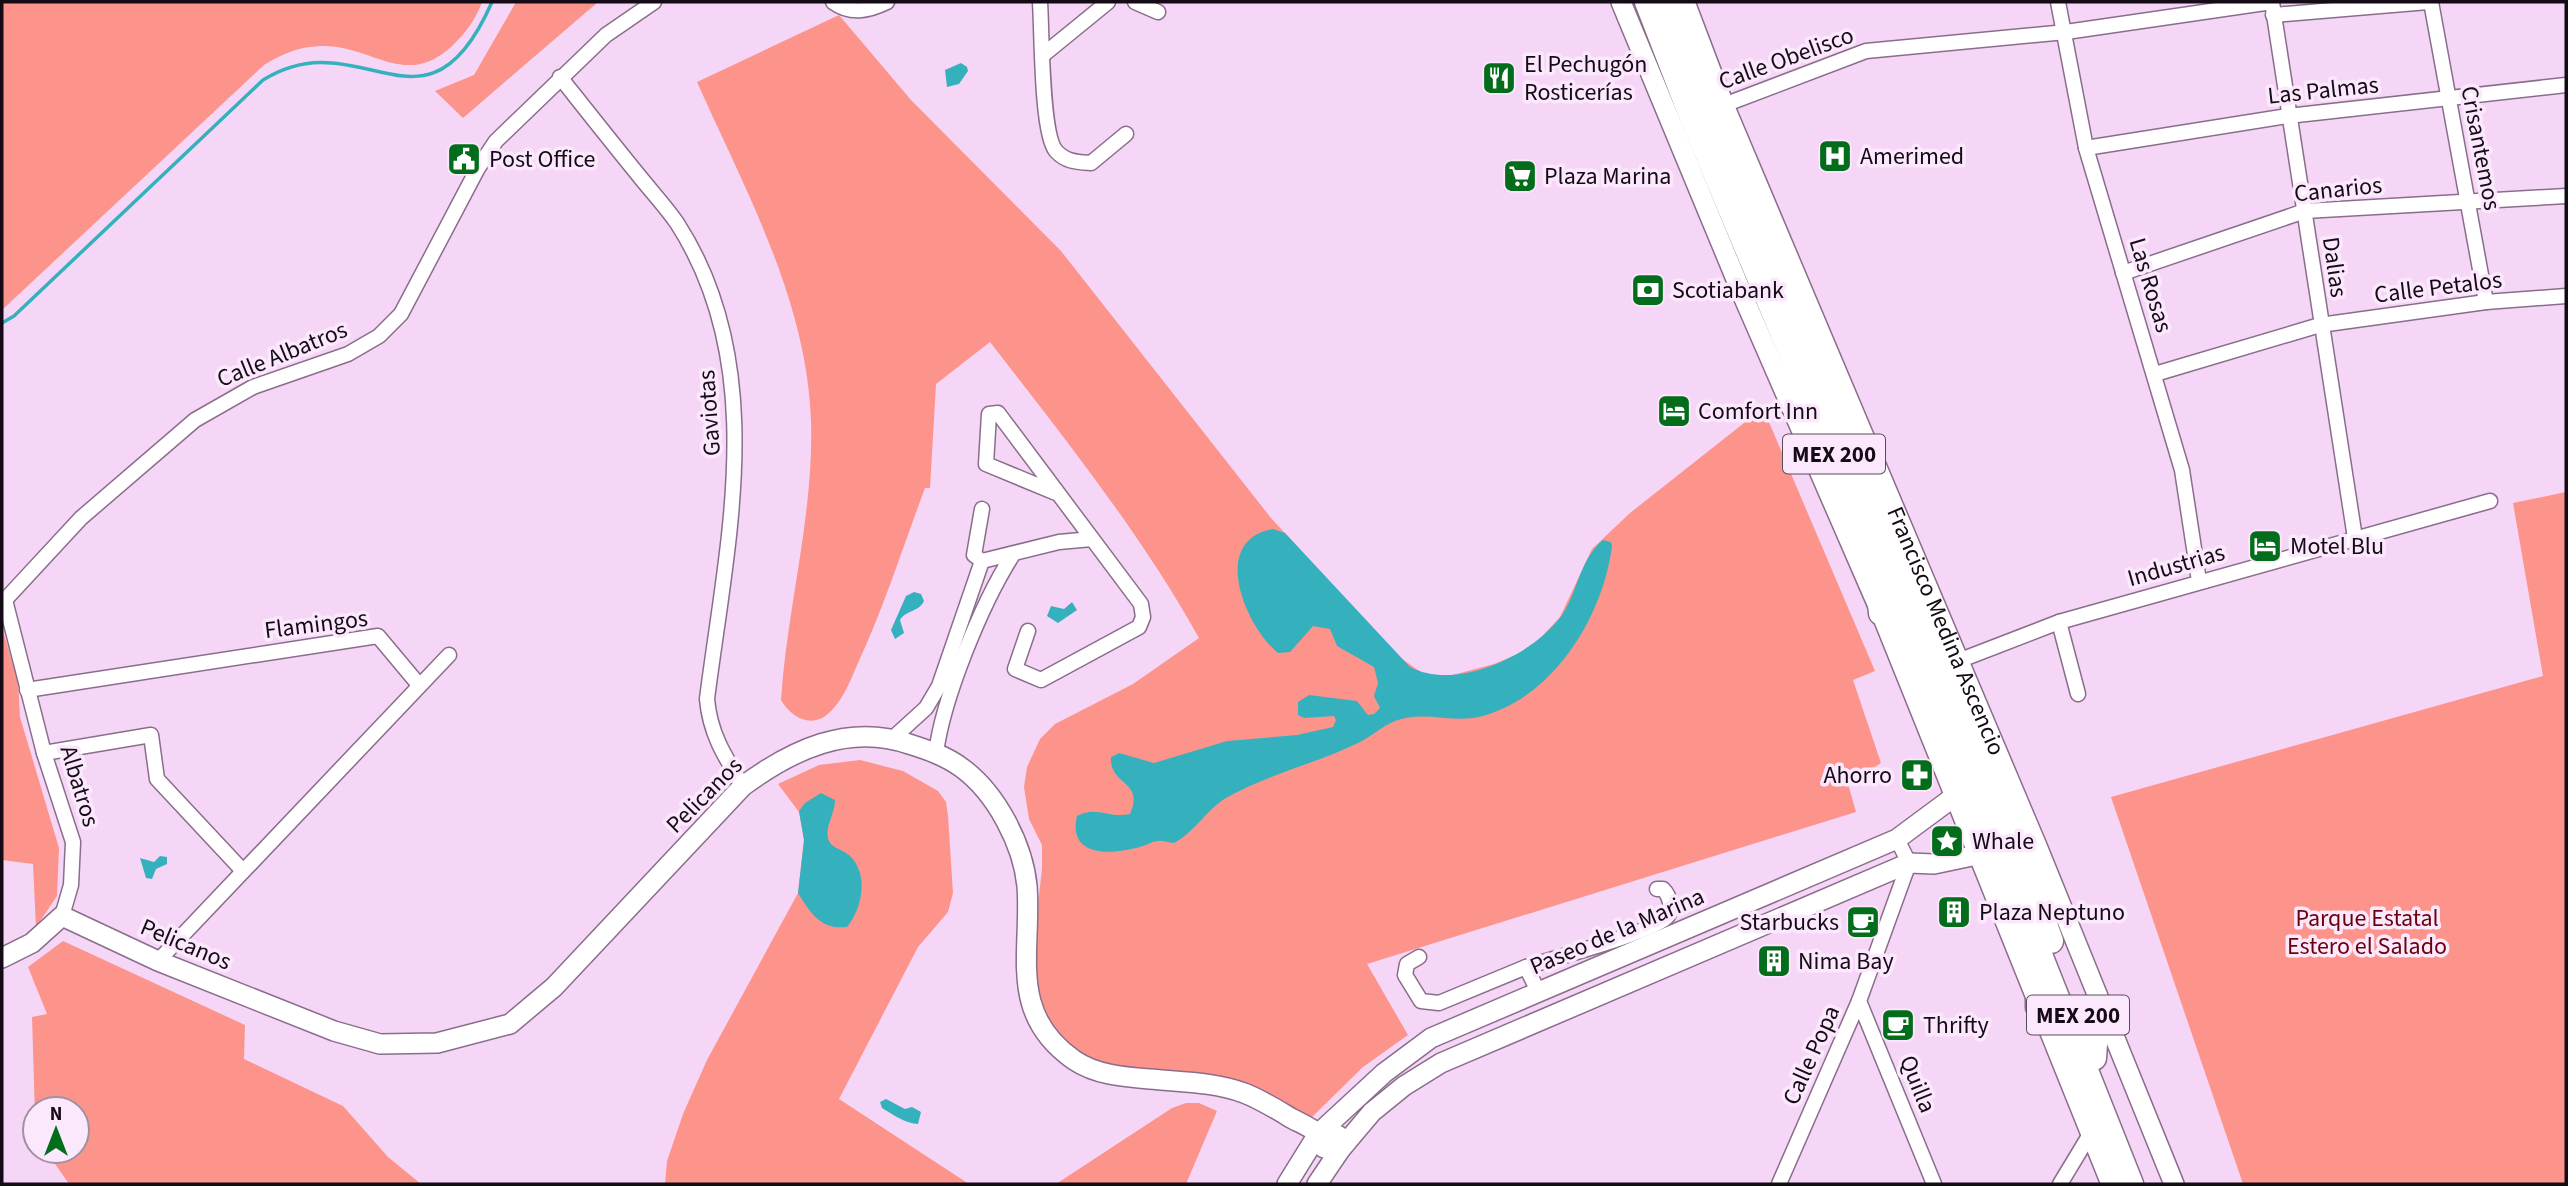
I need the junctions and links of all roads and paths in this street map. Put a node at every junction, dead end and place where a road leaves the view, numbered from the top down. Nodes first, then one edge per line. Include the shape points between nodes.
1 (654, 2) edge
2 (833, 2) edge
3 (1040, 2) edge
4 (1108, 2) edge
5 (1135, 2) edge
6 (1621, 2) edge
7 (1647, 2) edge
8 (1670, 2) edge
9 (1685, 2) edge
10 (2058, 2) edge
11 (2429, 2) edge
12 (882, 3) edge
13 (2272, 6) edge
14 (2176, 9) edge
15 (1158, 12) dead end
16 (2066, 32) junction
17 (1043, 55) junction
18 (560, 78) junction
19 (2566, 85) edge
20 (2449, 100) junction
21 (1708, 111) junction
22 (2288, 116) junction
23 (1126, 134) dead end
24 (2086, 148) junction
25 (2566, 196) edge
26 (2469, 201) junction
27 (2305, 211) junction
28 (2123, 273) junction
29 (2566, 296) edge
30 (2486, 303) junction
31 (2320, 325) junction
32 (2155, 374) junction
33 (1056, 494) junction
34 (2490, 501) dead end
35 (982, 509) dead end
36 (1071, 514) junction
37 (2354, 538) junction
38 (1092, 539) junction
39 (1059, 541) junction
40 (1875, 552) junction
41 (1012, 556) junction
42 (982, 561) junction
43 (976, 578) junction
44 (2199, 582) junction
45 (993, 586) junction
46 (3, 600) edge
47 (1881, 613) junction
48 (2059, 622) junction
49 (1028, 631) dead end
50 (449, 655) dead end
51 (1958, 661) junction
52 (419, 685) junction
53 (27, 690) junction
54 (2078, 694) dead end
55 (926, 708) junction
56 (944, 716) junction
57 (893, 738) junction
58 (44, 753) junction
59 (936, 753) junction
60 (743, 786) junction
61 (1983, 788) junction
62 (1897, 839) junction
63 (2007, 847) junction
64 (1909, 863) junction
65 (243, 872) junction
66 (1657, 888) dead end
67 (62, 916) junction
68 (2038, 953) junction
69 (1419, 957) dead end
70 (2, 958) edge
71 (159, 961) junction
72 (1527, 967) junction
73 (1536, 992) junction
74 (1860, 1001) junction
75 (2098, 1003) junction
76 (2038, 1007) junction
77 (1559, 1010) junction
78 (1534, 1021) junction
79 (2094, 1058) junction
80 (1318, 1134) junction
81 (2090, 1136) junction
82 (1340, 1150) junction
83 (1287, 1184) edge
84 (1317, 1184) edge
85 (1768, 1184) edge
86 (1776, 1184) edge
87 (1934, 1184) edge
88 (2060, 1184) edge
89 (2112, 1184) edge
90 (2131, 1184) edge
91 (2148, 1184) edge
92 (2174, 1184) edge

1 - 18 street, Calle Albatros via 606,35
2 - 12 street via 843,9 868,11
3 - 17 street
4 - 17 street
5 - 15 street
6 - 47 street
7 - 21 highway, Francisco Medina Ascencio / MEX 200
8 - 21 highway, Francisco Medina Ascencio / MEX 200
9 - 21 street, Francisco Medina Ascencio
10 - 16 street, Las Rosas
11 - 13 street, Calle Obelisco
11 - 20 street, Crisantemos
13 - 14 street, Calle Obelisco
13 - 22 street, Dalias
14 - 16 street, Calle Obelisco
16 - 21 street, Calle Obelisco via 1866,51
16 - 24 street, Las Rosas
17 - 23 street via 1047,129 1055,150 1070,162 1091,163
18 - 46 street, Calle Albatros via 490,150 401,314 379,336 348,354 253,387 195,419 81,518
18 - 60 street, Gaviotas via 677,223 712,291 733,373 737,425 707,699 715,740
19 - 20 street, Las Palmas
20 - 22 street, Las Palmas
20 - 26 street, Crisantemos
21 - 40 highway, Francisco Medina Ascencio / MEX 200
21 - 51 street, Francisco Medina Ascencio
21 - 61 highway, Francisco Medina Ascencio / MEX 200
22 - 24 street, Las Palmas
22 - 27 street, Dalias
24 - 28 street, Las Rosas
25 - 26 street, Canarios
26 - 27 street, Canarios
26 - 30 street, Crisantemos
27 - 28 street, Canarios
27 - 31 street, Dalias
28 - 32 street, Las Rosas
29 - 30 street, Calle Petalos
30 - 31 street, Calle Petalos
31 - 32 street, Calle Petalos
31 - 37 street, Dalias
32 - 44 street, Las Rosas via 2182,471
33 - 33 street via 986,464 989,414 998,413
33 - 36 street
34 - 37 street, Industrias
35 - 42 street via 974,555
36 - 38 street
36 - 39 street
37 - 44 street, Industrias
38 - 39 street
38 - 49 street via 1141,604 1139,626 1041,680 1015,669
39 - 41 street
40 - 47 highway
40 - 61 highway, Francisco Medina Ascencio / MEX 200
41 - 42 street
41 - 45 street
42 - 43 street
43 - 45 street
43 - 55 street via 939,686
44 - 48 street, Industrias
45 - 56 street
46 - 53 street, Albatros
47 - 61 street
48 - 51 street, Industrias
48 - 54 street
50 - 52 street
51 - 61 street, Francisco Medina Ascencio
52 - 53 street, Flamingos via 379,636
52 - 65 street
53 - 58 street, Albatros
55 - 56 street
55 - 57 street
56 - 59 street
57 - 59 street, Pelicanos
57 - 60 street, Pelicanos via 863,735 799,751
58 - 65 street via 151,735 157,779
58 - 67 street, Albatros via 73,842 71,885
59 - 80 street, Pelicanos via 978,782 1000,812 1019,851 1027,887 1028,998 1054,1044 1075,1061 1104,1073 1243,1093
60 - 71 street, Pelicanos via 554,987 521,1018 486,1031 437,1043 380,1044 334,1031
61 - 62 street, Paseo de la Marina
61 - 63 highway, Francisco Medina Ascencio / MEX 200
61 - 63 street, Francisco Medina Ascencio
62 - 64 street
62 - 73 street, Paseo de la Marina
63 - 64 street, Paseo de la Marina via 1934,864
63 - 68 highway, Francisco Medina Ascencio / MEX 200
63 - 75 street, Francisco Medina Ascencio
63 - 76 street
63 - 79 highway, Francisco Medina Ascencio / MEX 200
64 - 74 street, Calle Popa
64 - 77 street, Paseo de la Marina
65 - 71 street
66 - 72 street via 1669,899 1667,918
67 - 70 street via 32,943
67 - 71 street, Pelicanos
68 - 76 highway
68 - 90 highway, Francisco Medina Ascencio / MEX 200
69 - 72 street via 1407,964 1405,975 1421,1001 1439,1003
72 - 73 street
73 - 77 street
73 - 78 street
73 - 80 street, Paseo de la Marina via 1431,1038 1384,1073
74 - 86 street, Calle Popa
74 - 87 street, Quilla
75 - 79 highway
75 - 92 street, Francisco Medina Ascencio
76 - 81 street
77 - 78 street, Paseo de la Marina
78 - 82 street, Paseo de la Marina via 1473,1047 1404,1086 1372,1112
79 - 91 highway, Francisco Medina Ascencio / MEX 200
80 - 82 street, Pelicanos via 1339,1136
80 - 83 street, Paseo de la Marina
81 - 88 street
81 - 89 street
82 - 84 street, Paseo de la Marina
85 - 86 street, Calle Popa

